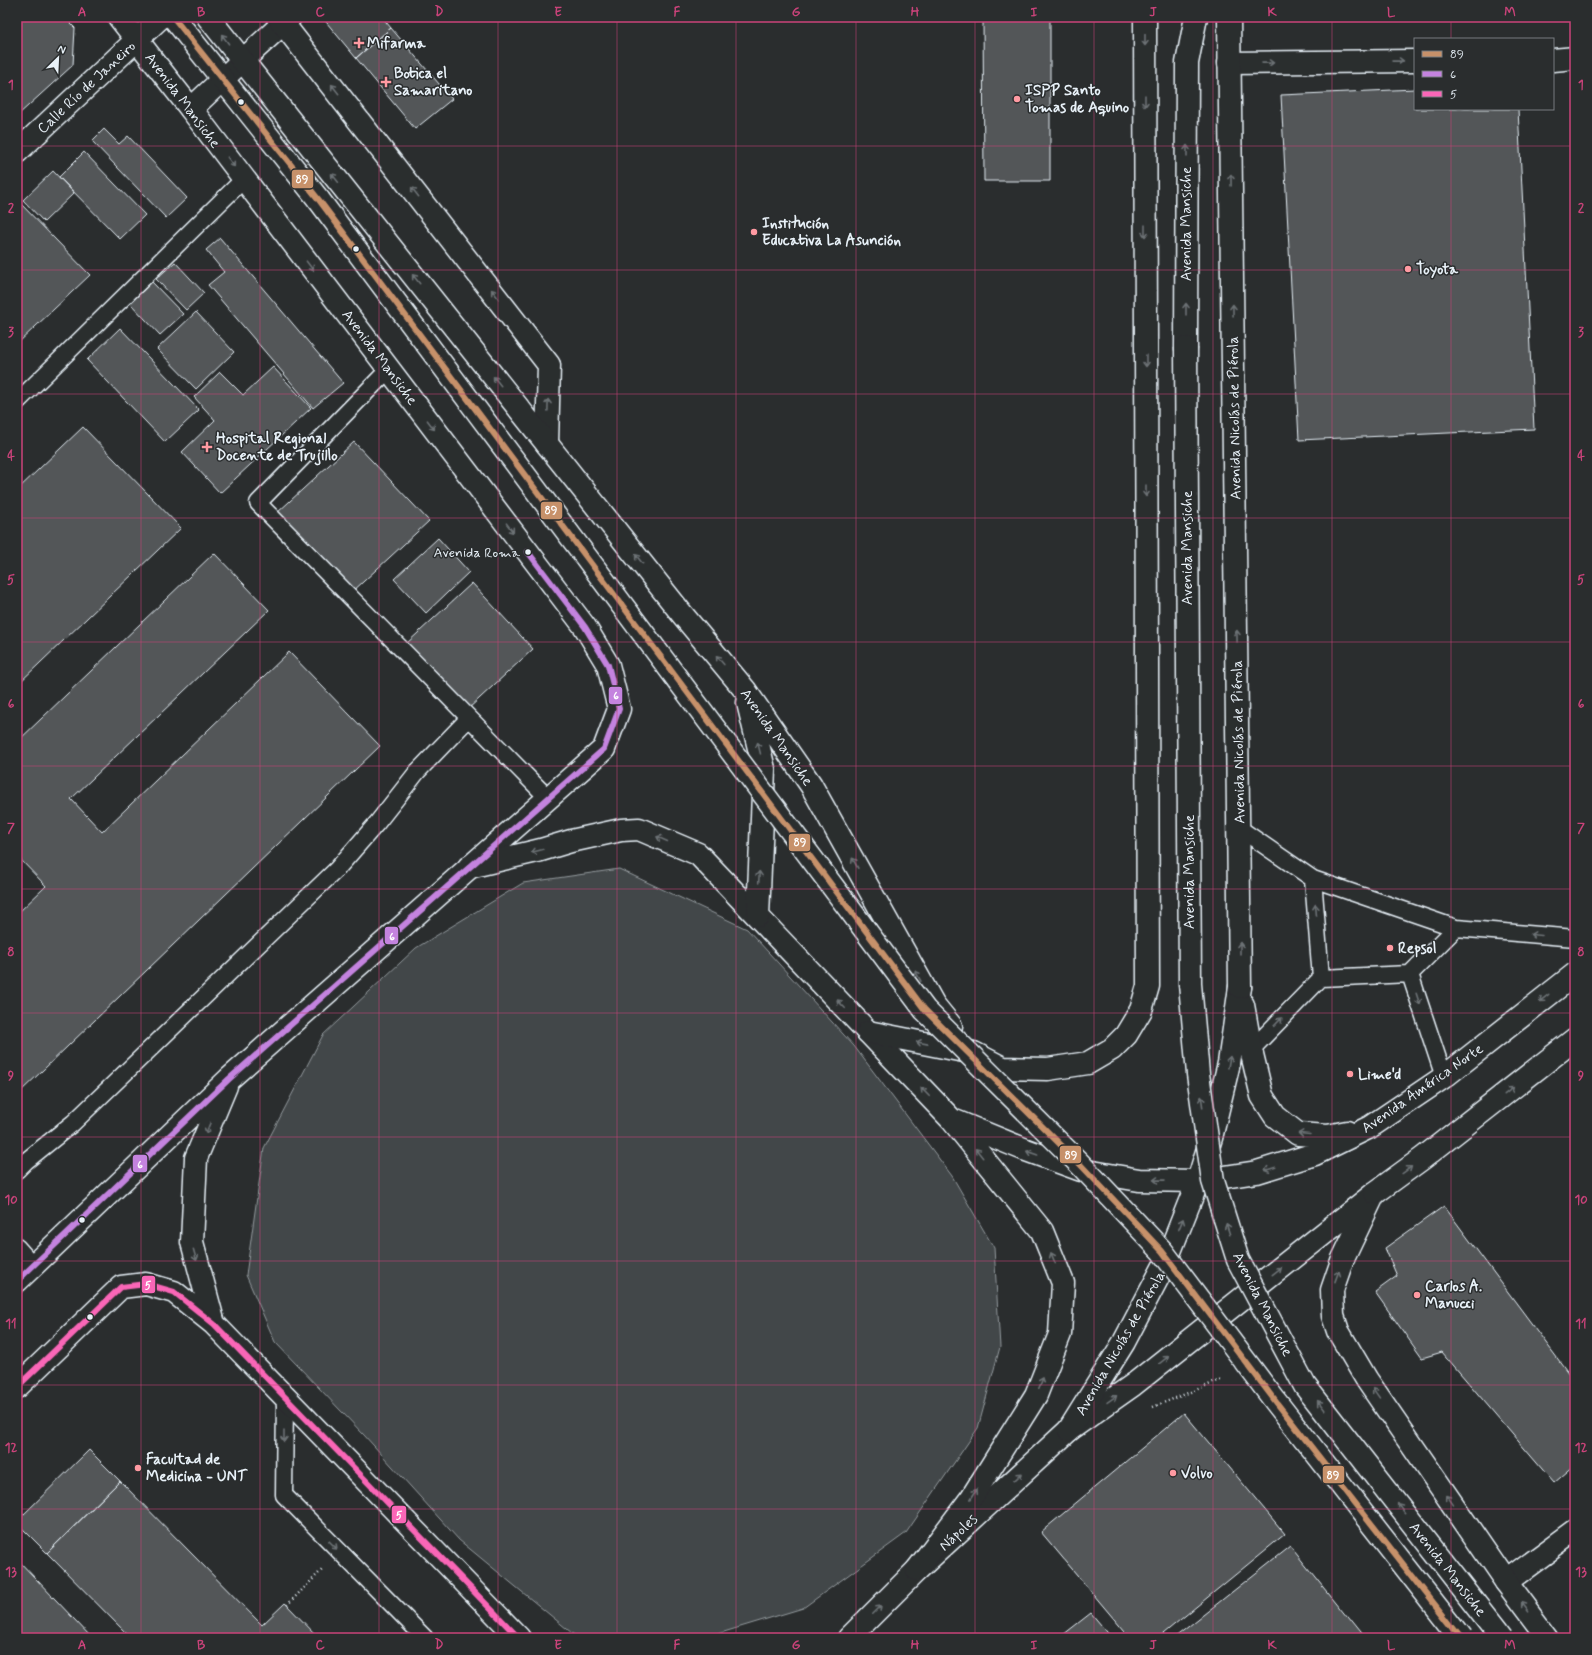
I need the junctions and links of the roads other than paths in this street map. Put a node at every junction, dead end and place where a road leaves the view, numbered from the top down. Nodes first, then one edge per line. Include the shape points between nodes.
1 (119, 17) edge
2 (161, 17) edge
3 (173, 17) edge
4 (208, 17) edge
5 (1144, 17) edge
6 (1196, 17) edge
7 (1229, 17) edge
8 (284, 19) edge
9 (137, 39) junction
10 (1575, 58) edge
11 (1554, 60) edge
12 (1414, 61) edge
13 (242, 62) junction
14 (1230, 63) junction
15 (222, 80) junction
16 (191, 109) junction
17 (17, 152) edge
18 (244, 179) junction
19 (389, 369) junction
20 (17, 402) edge
21 (548, 444) junction
22 (745, 690) junction
23 (470, 718) junction
24 (548, 798) junction
25 (1239, 828) junction
26 (469, 867) junction
27 (1313, 879) junction
28 (758, 916) junction
29 (1456, 928) junction
30 (1575, 938) edge
31 (1410, 974) junction
32 (1575, 974) edge
33 (1322, 978) junction
34 (1240, 987) junction
35 (868, 1032) junction
36 (1575, 1039) edge
37 (1251, 1050) junction
38 (974, 1053) junction
39 (1444, 1076) junction
40 (229, 1080) junction
41 (952, 1120) junction
42 (1370, 1127) junction
43 (17, 1170) edge
44 (1198, 1181) junction
45 (1375, 1193) junction
46 (17, 1247) edge
47 (33, 1265) junction
48 (17, 1281) edge
49 (214, 1324) junction
50 (17, 1386) edge
51 (285, 1397) junction
52 (1069, 1430) junction
53 (1575, 1531) edge
54 (917, 1570) junction
55 (1506, 1582) junction
56 (855, 1636) edge
57 (425, 1638) edge
58 (519, 1638) edge
59 (1461, 1638) edge
60 (1502, 1638) edge
61 (1548, 1638) edge

1 - 9 main road, Avenida Mansiche
2 - 9 main road, Calle Río de Janeiro
3 - 15 main road
13 -> 4 main road, Avenida Mansiche
5 -> 38 main road via 1148,986 1141,1010 1126,1035 1112,1049 1088,1063 1048,1069 1003,1068
60 -> 6 main road, Avenida Mansiche, bridge via 1305,1386 1238,1260 1212,1180 1198,1074 1190,984 1187,63
7 - 14 main road, Avenida Nicolás de Piérola
8 - 13 main road
21 -> 8 main road via 550,365
9 - 16 main road, Avenida Mansiche
9 - 17 main road, Calle Río de Janeiro
10 - 11 main road
14 -> 12 main road
13 - 15 main road
21 -> 13 main road, Avenida Mansiche
25 -> 14 main road, Avenida Nicolás de Piérola
15 - 16 main road
15 - 59 main road, bridge via 319,200 925,1010 1078,1162 1162,1252
16 -> 18 main road, Avenida Mansiche
18 -> 19 main road, Avenida Mansiche
18 - 20 lane
19 - 23 lane via 258,503
19 -> 24 main road, Avenida Mansiche via 585,627 608,665 619,709 604,749
22 -> 21 main road, Avenida Mansiche
28 -> 22 main road via 764,769
38 -> 22 main road, Avenida Mansiche via 934,1005 811,785
23 - 24 lane
23 - 43 lane via 417,772 378,823 337,869 73,1123
24 - 26 main road
25 - 27 lane
34 -> 25 main road, Avenida Nicolás de Piérola
28 -> 26 main road via 698,854 639,829 621,830 571,841
26 - 40 main road
27 - 29 lane
33 -> 27 lane
35 -> 28 main road
30 -> 29 lane
29 - 31 lane
31 - 33 lane
31 -> 39 lane
32 -> 39 main road, Avenida América Norte
37 -> 33 lane
34 - 37 main road
44 -> 34 main road, Avenida Nicolás de Piérola via 1229,1063
38 -> 35 main road
41 -> 35 main road
45 -> 36 main road
42 -> 37 main road via 1328,1136 1298,1134 1275,1116 1262,1096
39 - 42 main road, Avenida América Norte
40 - 47 main road
40 -> 49 main road via 196,1158 192,1242
44 -> 41 main road, Avenida América Norte via 1139,1180 1081,1170
54 -> 41 main road via 972,1496 1036,1395 1060,1334 1063,1283 1042,1231
42 -> 44 main road, Avenida América Norte via 1315,1154 1258,1172
52 -> 44 main road, Avenida Nicolás de Piérola via 1124,1342 1165,1264
52 -> 45 main road via 1133,1384
55 -> 45 main road via 1367,1380 1338,1331 1333,1316 1332,1290 1342,1261
46 - 47 lane
47 - 48 main road
49 - 50 main road via 174,1292 146,1284 121,1287
49 - 51 main road
51 -> 57 lane via 284,1495
51 - 58 main road
54 -> 52 main road, Nápoles
53 - 55 main road
56 -> 54 main road, Nápoles
61 -> 55 main road

